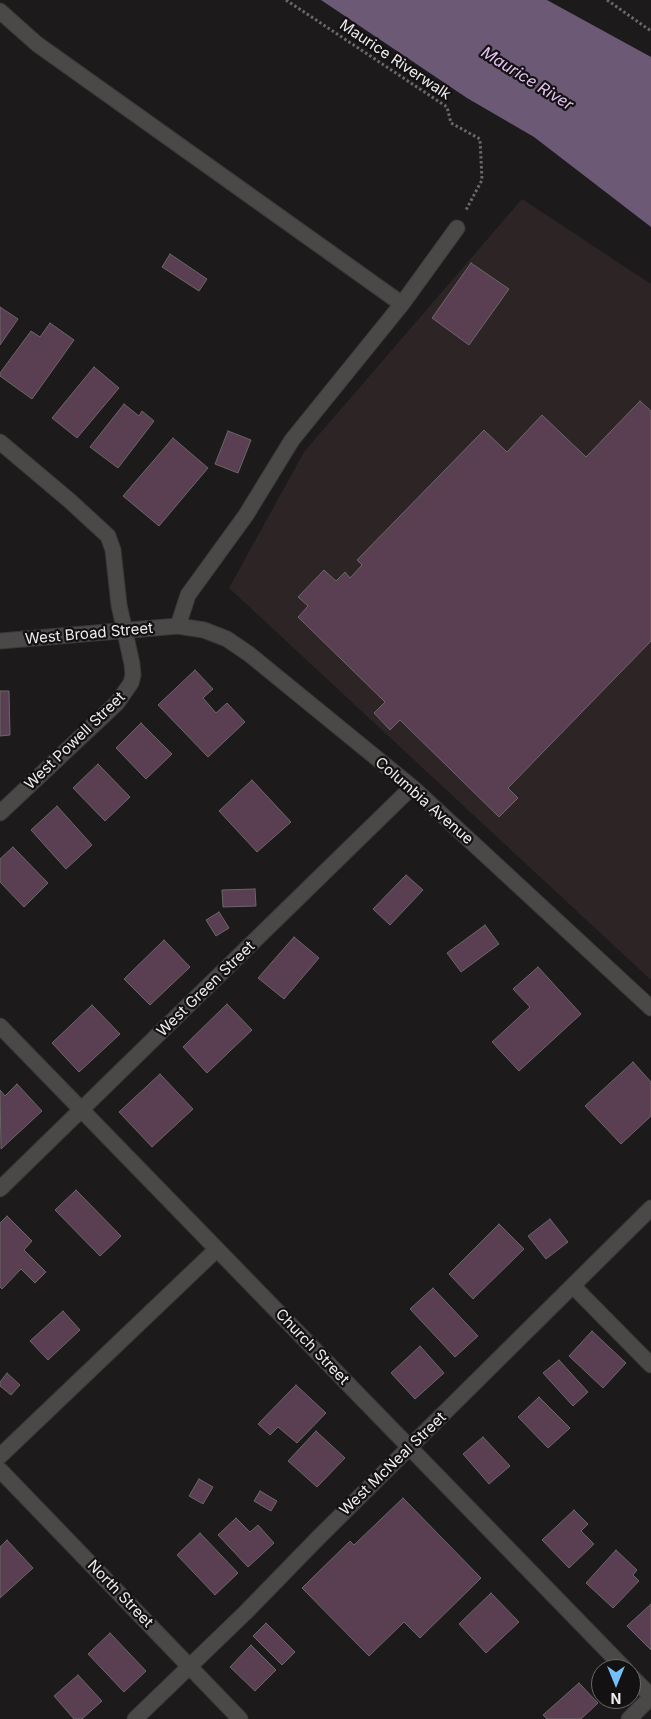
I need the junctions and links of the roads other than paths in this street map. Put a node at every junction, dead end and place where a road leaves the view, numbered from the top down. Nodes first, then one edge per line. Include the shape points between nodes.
1 (0, 11) edge
2 (456, 228) road end
3 (402, 304) junction
4 (0, 442) edge
5 (178, 626) junction
6 (125, 631) junction
7 (0, 641) edge
8 (412, 788) junction
9 (0, 813) edge
10 (651, 1008) edge
11 (0, 1026) edge
12 (82, 1110) junction
13 (0, 1189) edge
14 (651, 1208) edge
15 (217, 1249) junction
16 (573, 1286) junction
17 (651, 1365) edge
18 (410, 1448) junction
19 (0, 1456) edge
20 (0, 1470) edge
21 (614, 1659) edge
22 (189, 1667) junction
23 (641, 1686) edge
24 (651, 1697) edge
25 (135, 1719) edge
26 (240, 1719) edge
27 (629, 1719) edge

1 - 3 street via 37,44
2 - 3 street
3 - 5 street via 292,440 246,515 188,595
4 - 6 street via 108,536
5 - 6 street, West Broad Street
5 - 8 street, Columbia Avenue via 204,630 227,639 249,654
6 - 7 street, West Broad Street
6 - 9 street, West Powell Street via 133,675 128,690
8 - 10 street, Columbia Avenue
8 - 12 street, West Green Street
11 - 12 street, Church Street
12 - 13 street, West Green Street
12 - 15 street, Church Street
14 - 16 street, West McNeal Street
15 - 18 street, Church Street
15 - 19 street
16 - 17 street
16 - 18 street, West McNeal Street
18 - 21 street, Church Street
18 - 22 street, West McNeal Street
20 - 22 street, North Street
22 - 25 street, West McNeal Street
22 - 26 street, North Street
23 - 24 street
24 - 27 street

